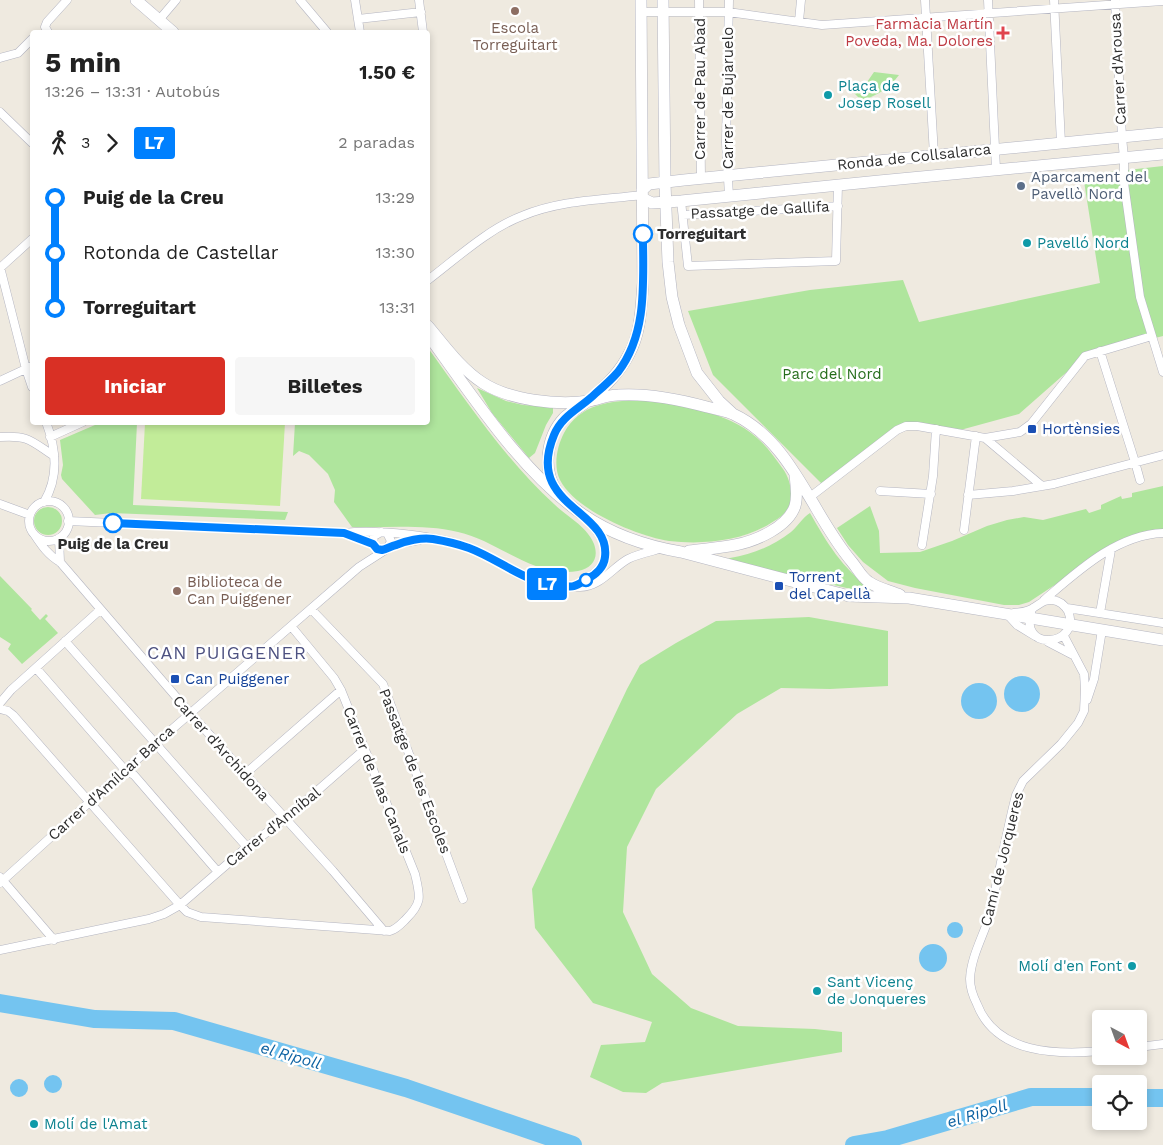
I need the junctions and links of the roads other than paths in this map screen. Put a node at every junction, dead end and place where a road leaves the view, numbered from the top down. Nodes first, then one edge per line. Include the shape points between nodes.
1 (67, 0) edge
2 (136, 0) edge
3 (176, 0) edge
4 (300, 0) edge
5 (356, 0) edge
6 (419, 0) edge
7 (641, 0) edge
8 (699, 0) edge
9 (729, 0) edge
10 (801, 0) edge
11 (925, 0) edge
12 (988, 0) edge
13 (1163, 1) edge
14 (1115, 2) edge
15 (1054, 4) edge
16 (663, 6) edge
17 (421, 12) junction
18 (641, 12) junction
19 (699, 12) junction
20 (728, 12) junction
21 (989, 13) junction
22 (926, 17) junction
23 (358, 19) junction
24 (158, 20) junction
25 (799, 21) junction
26 (44, 30) edge
27 (170, 30) edge
28 (325, 30) edge
29 (360, 30) edge
30 (423, 30) edge
31 (30, 41) edge
32 (0, 58) edge
33 (0, 112) edge
34 (1163, 134) edge
35 (1122, 137) junction
36 (30, 141) edge
37 (1061, 142) junction
38 (996, 150) junction
39 (1163, 154) edge
40 (934, 155) junction
41 (1124, 158) junction
42 (890, 160) junction
43 (996, 169) junction
44 (728, 176) junction
45 (701, 178) junction
46 (892, 179) junction
47 (665, 183) junction
48 (838, 185) junction
49 (642, 194) junction
50 (728, 196) junction
51 (666, 202) junction
52 (681, 202) junction
53 (838, 206) junction
54 (683, 215) junction
55 (30, 241) edge
56 (0, 267) edge
57 (430, 278) edge
58 (430, 328) edge
59 (1152, 336) junction
60 (430, 337) edge
61 (1100, 351) junction
62 (29, 367) edge
63 (1163, 372) edge
64 (0, 381) edge
65 (588, 401) junction
66 (732, 414) junction
67 (47, 425) edge
68 (76, 425) edge
69 (936, 429) junction
70 (976, 436) junction
71 (0, 437) edge
72 (50, 437) junction
73 (985, 438) junction
74 (1163, 455) edge
75 (54, 456) junction
76 (1135, 462) junction
77 (794, 473) junction
78 (1140, 480) dead end
79 (1042, 486) junction
80 (880, 491) dead end
81 (931, 494) junction
82 (968, 495) junction
83 (560, 496) junction
84 (810, 497) junction
85 (44, 502) junction
86 (0, 504) edge
87 (581, 513) junction
88 (30, 515) junction
89 (68, 521) junction
90 (964, 530) dead end
91 (344, 533) junction
92 (384, 533) junction
93 (34, 534) junction
94 (1163, 534) edge
95 (59, 538) junction
96 (429, 538) junction
97 (922, 544) dead end
98 (374, 545) junction
99 (388, 548) junction
100 (662, 549) junction
101 (1111, 550) junction
102 (681, 552) junction
103 (60, 562) junction
104 (360, 567) junction
105 (573, 586) junction
106 (909, 598) junction
107 (1044, 600) junction
108 (1067, 608) junction
109 (311, 609) junction
110 (100, 610) junction
111 (1100, 613) junction
112 (1007, 614) junction
113 (1031, 614) junction
114 (1163, 623) edge
115 (1070, 625) junction
116 (291, 626) junction
117 (1102, 630) junction
118 (1064, 636) junction
119 (1040, 639) junction
120 (1163, 640) edge
121 (65, 642) junction
122 (1076, 659) junction
123 (36, 668) junction
124 (341, 690) junction
125 (0, 703) edge
126 (0, 709) edge
127 (1084, 711) junction
128 (190, 713) junction
129 (154, 744) junction
130 (365, 749) junction
131 (125, 770) junction
132 (245, 774) junction
133 (90, 801) junction
134 (285, 819) junction
135 (246, 847) junction
136 (218, 872) junction
137 (1, 880) edge
138 (463, 900) dead end
139 (180, 905) junction
140 (384, 931) junction
141 (54, 940) junction
142 (0, 950) edge
143 (1163, 1044) edge
144 (1148, 1046) edge
145 (1092, 1051) edge

1 - 26 street via 47,22
2 - 24 street
3 - 24 street
4 - 28 street
5 - 23 street
6 - 17 street
7 - 18 street
8 - 19 street, Carrer de Pau Abad
9 - 20 street, Carrer de Bujaruelo
10 - 25 street
11 - 22 street
12 - 21 street
13 - 14 street
14 - 15 street
14 - 35 street, Carrer d'Arousa
15 - 21 street
15 - 37 street
16 - 18 street
16 - 19 street
16 - 47 street
17 - 23 street
17 - 30 street
18 - 49 street
19 - 20 street
19 - 45 street, Carrer de Pau Abad
20 - 25 street
20 - 44 street, Carrer de Bujaruelo
21 - 22 street
21 - 38 street
22 - 25 street via 822,25
22 - 40 street
23 - 29 street
24 - 27 street
31 - 32 street via 18,53
33 - 36 street
34 - 35 street, Ronda de Collsalarca
35 - 37 street, Ronda de Collsalarca
35 - 41 street, Carrer d'Arousa
37 - 38 street, Ronda de Collsalarca
38 - 40 street, Ronda de Collsalarca
38 - 43 street
39 - 41 street, Ronda de Collsalarca
40 - 42 street, Ronda de Collsalarca
41 - 43 street, Ronda de Collsalarca
41 - 59 street, Carrer d'Arousa via 1124,183 1140,297
42 - 44 street, Ronda de Collsalarca
42 - 46 street
43 - 46 street, Ronda de Collsalarca
44 - 45 street, Ronda de Collsalarca
44 - 50 street, Carrer de Bujaruelo
45 - 47 street, Ronda de Collsalarca
46 - 48 street, Ronda de Collsalarca
47 - 49 street, Ronda de Collsalarca via 649,184
47 - 51 street
48 - 50 street, Ronda de Collsalarca
48 - 53 street
49 - 51 street, Ronda de Collsalarca via 652,203
49 - 57 street via 566,203 520,216 494,230
49 - 65 street via 643,283 637,334 617,373
50 - 52 street, Ronda de Collsalarca
51 - 52 street, Ronda de Collsalarca
51 - 66 street via 672,297 690,357 697,373
52 - 54 street
53 - 54 street, Passatge de Gallifa
53 - 54 street via 836,261 688,266
55 - 56 street
56 - 62 street
58 - 65 street via 468,372 489,387 521,398
59 - 61 street
59 - 63 street, Carrer d'Arousa
60 - 83 street via 505,438
61 - 73 street via 1079,361 1026,428
61 - 76 street
62 - 64 street
65 - 66 street via 617,395 648,395 683,400
65 - 83 street via 563,419 550,445 548,473
66 - 77 street via 756,427
67 - 72 street
68 - 72 street
69 - 70 street
69 - 81 street
69 - 84 street via 906,426 897,430
70 - 73 street
70 - 82 street
71 - 75 street via 26,438
72 - 75 street
73 - 79 street
74 - 76 street
75 - 85 street via 52,488
76 - 78 street
76 - 79 street
77 - 84 street
77 - 102 street via 797,496 794,508 778,526 736,545
79 - 82 street
80 - 81 street
81 - 97 street
82 - 90 street
83 - 87 street
84 - 106 street via 842,550 868,582
85 - 88 street via 38,504
85 - 89 street via 61,505
86 - 88 street
87 - 100 street via 615,532
87 - 105 street via 597,530 606,552 598,571
88 - 93 street
89 - 91 street
89 - 95 street via 64,534
91 - 92 street via 365,530
91 - 98 street
92 - 96 street
92 - 98 street via 374,536
92 - 99 street via 392,541
93 - 95 street via 47,540
93 - 103 street, Carrer d'Archidona via 50,556
94 - 101 street via 1134,538
95 - 103 street
96 - 99 street
96 - 105 street via 469,548 530,579
98 - 99 street via 382,550
98 - 104 street, Carrer d'Amílcar Barca
99 - 104 street, Carrer d'Amílcar Barca
100 - 102 street
100 - 105 street via 636,555 594,584
101 - 107 street via 1091,561
101 - 111 street
102 - 106 street via 849,596
103 - 110 street, Carrer d'Archidona
104 - 109 street, Carrer d'Amílcar Barca
106 - 112 street
107 - 108 street via 1058,601
107 - 113 street
108 - 111 street
108 - 115 street
109 - 116 street, Carrer d'Amílcar Barca
109 - 138 street, Passatge de les Escoles via 383,684
110 - 121 street
110 - 128 street, Carrer d'Archidona
111 - 114 street
112 - 113 street
112 - 119 street via 1017,625
113 - 115 street
113 - 119 street via 1032,632
115 - 117 street
115 - 118 street
116 - 124 street, Carrer de Mas Canals
116 - 128 street, Carrer d'Amílcar Barca
117 - 120 street
117 - 127 street, Camí de Jorqueres via 1094,679
118 - 119 street via 1051,641
118 - 122 street, Camí de Jorqueres
119 - 122 street via 1062,648
121 - 123 street
121 - 129 street
122 - 127 street, Camí de Jorqueres via 1084,674
123 - 125 street
123 - 131 street
124 - 130 street, Carrer de Mas Canals
124 - 132 street
126 - 133 street via 13,715
127 - 145 street, Camí de Jorqueres via 1062,744 1023,781 1016,795 989,917 970,980 984,1020 1010,1042 1046,1050
128 - 129 street, Carrer d'Amílcar Barca
128 - 132 street, Carrer d'Archidona
129 - 131 street, Carrer d'Amílcar Barca
129 - 135 street
130 - 134 street, Carrer d'Anníbal
130 - 140 street, Carrer de Mas Canals via 419,891 420,901 416,909 395,930
131 - 133 street, Carrer d'Amílcar Barca
131 - 136 street via 134,776
132 - 134 street, Carrer d'Archidona
133 - 137 street, Carrer d'Amílcar Barca
133 - 139 street
134 - 135 street, Carrer d'Anníbal
134 - 140 street, Carrer d'Archidona
135 - 136 street, Carrer d'Anníbal
136 - 139 street, Carrer d'Anníbal
137 - 141 street
139 - 140 street via 201,918
139 - 141 street, Carrer d'Anníbal via 150,919
141 - 142 street, Carrer d'Anníbal
143 - 144 street

